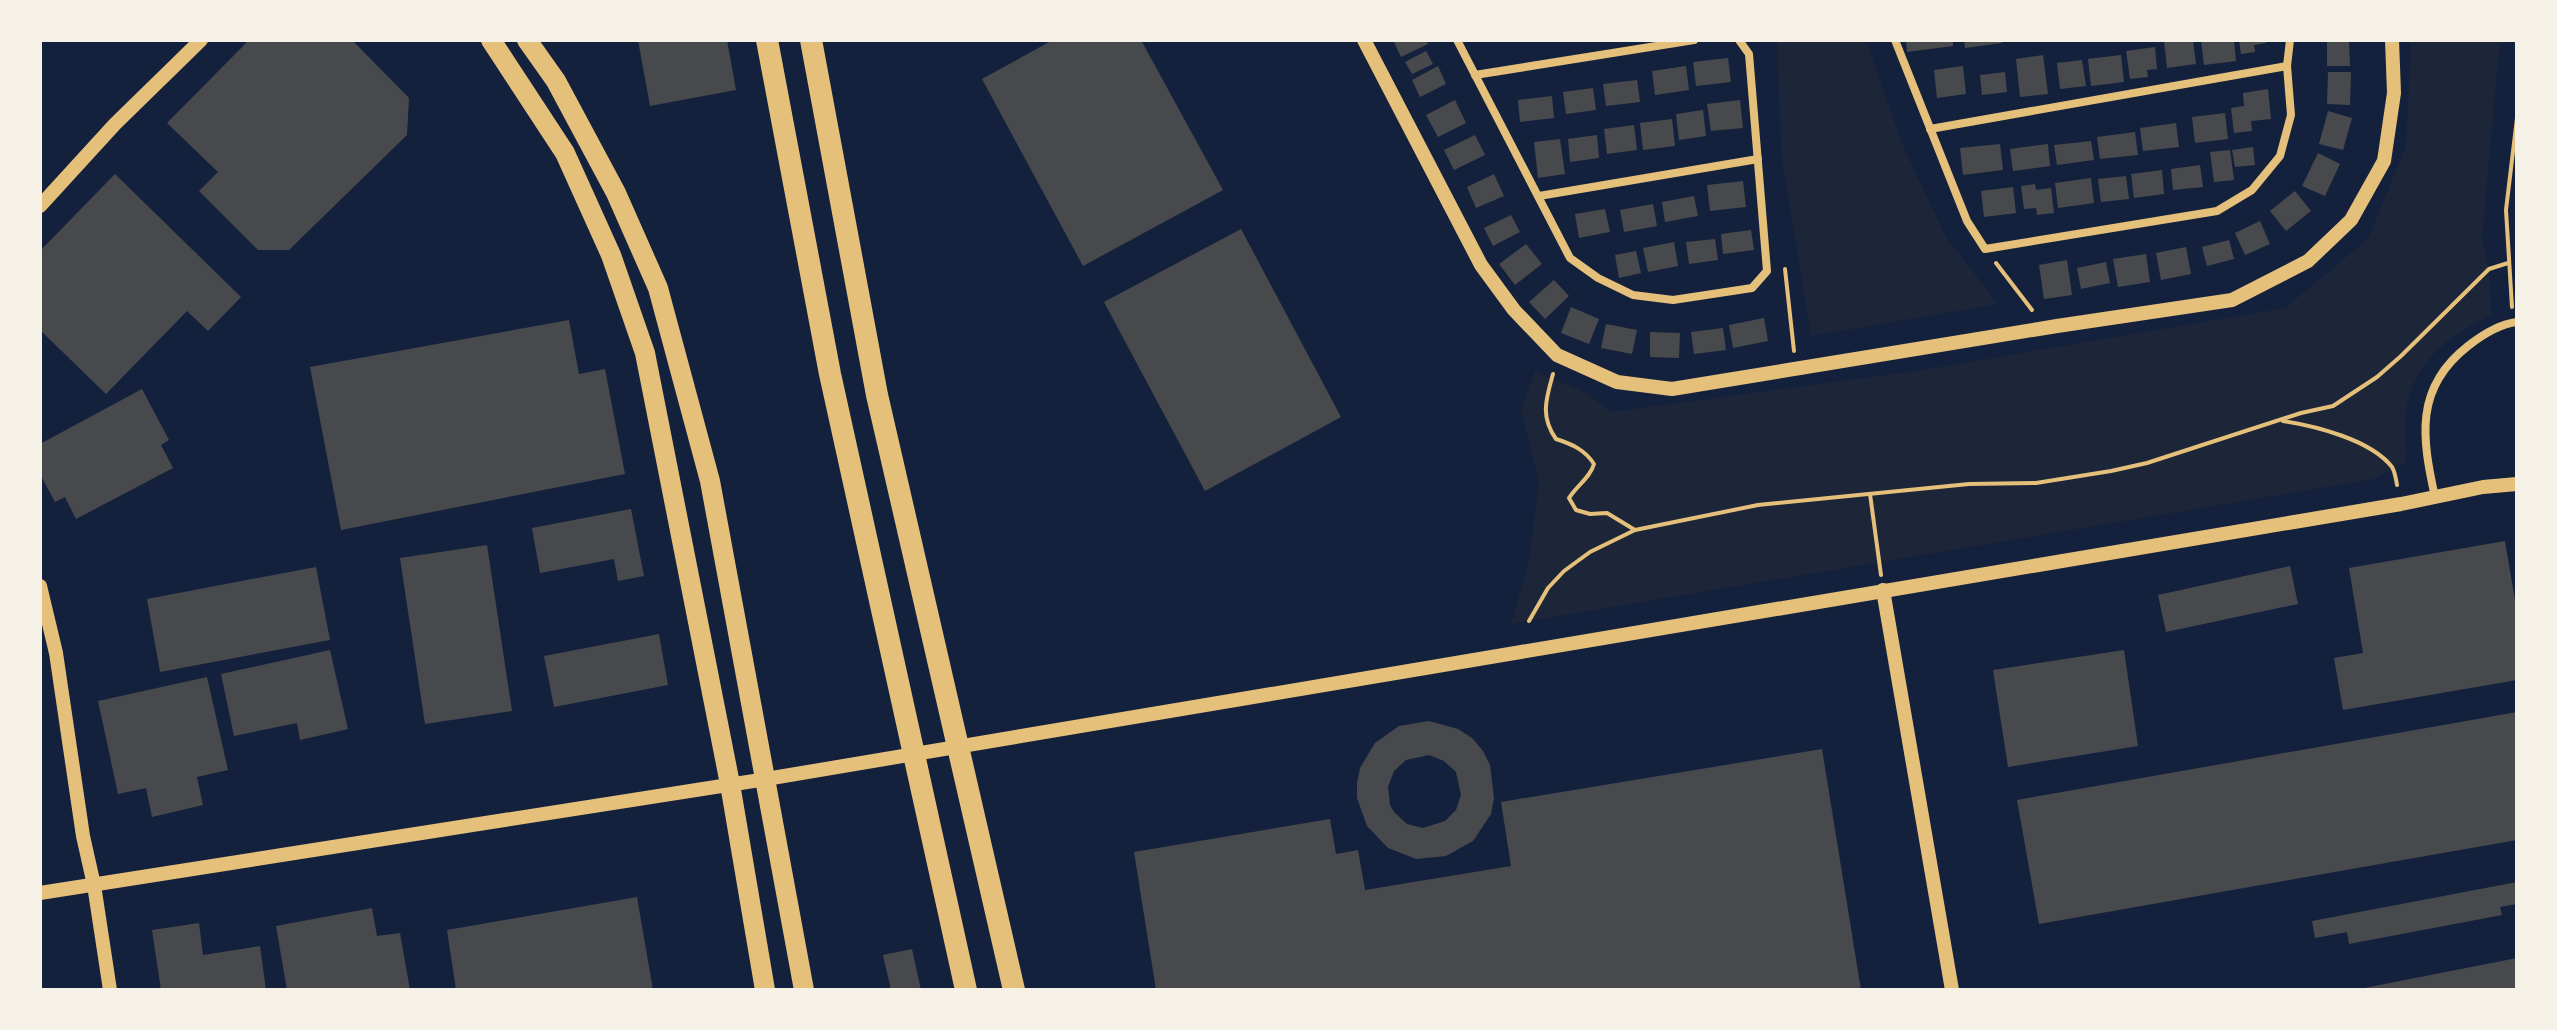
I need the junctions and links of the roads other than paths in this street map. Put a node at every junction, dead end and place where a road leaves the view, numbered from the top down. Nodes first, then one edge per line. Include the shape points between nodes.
1 (201, 40) edge
2 (491, 40) edge
3 (527, 40) edge
4 (767, 40) edge
5 (811, 40) edge
6 (1364, 40) edge
7 (1457, 40) edge
8 (1694, 40) edge
9 (1739, 40) edge
10 (1895, 40) edge
11 (2290, 40) edge
12 (2392, 40) edge
13 (2287, 66) junction
14 (1475, 75) junction
15 (1930, 129) junction
16 (1758, 159) junction
17 (1539, 196) junction
18 (40, 206) edge
19 (2515, 322) edge
20 (2517, 484) edge
21 (2435, 497) junction
22 (40, 586) edge
23 (1883, 590) junction
24 (766, 779) junction
25 (730, 784) junction
26 (94, 885) junction
27 (40, 893) edge
28 (110, 990) edge
29 (765, 990) edge
30 (804, 990) edge
31 (966, 990) edge
32 (1014, 990) edge
33 (1952, 990) edge

1 - 18 street
2 - 25 main road via 565,153 611,255 645,353
3 - 24 main road via 556,81 616,193 658,288 710,481
4 - 31 highway via 830,374
5 - 32 highway via 877,395
6 - 12 street via 1481,265 1514,310 1557,355 1617,382 1672,389 2232,300 2308,261 2351,220 2384,161 2394,93
7 - 14 street
8 - 14 street
9 - 16 street via 1749,54
10 - 15 street
11 - 13 street
13 - 15 street
13 - 15 street via 2291,115 2280,156 2252,190 2217,211 1985,249 1967,221
14 - 17 street
16 - 17 street
16 - 17 street via 1767,271 1752,288 1673,300 1633,295 1570,258
19 - 21 street via 2478,338 2449,360 2431,393 2424,432
20 - 21 street
21 - 23 street
22 - 26 street
23 - 24 street
23 - 33 street
24 - 25 street
24 - 30 main road
25 - 26 street
25 - 29 main road
26 - 27 street
26 - 28 street

